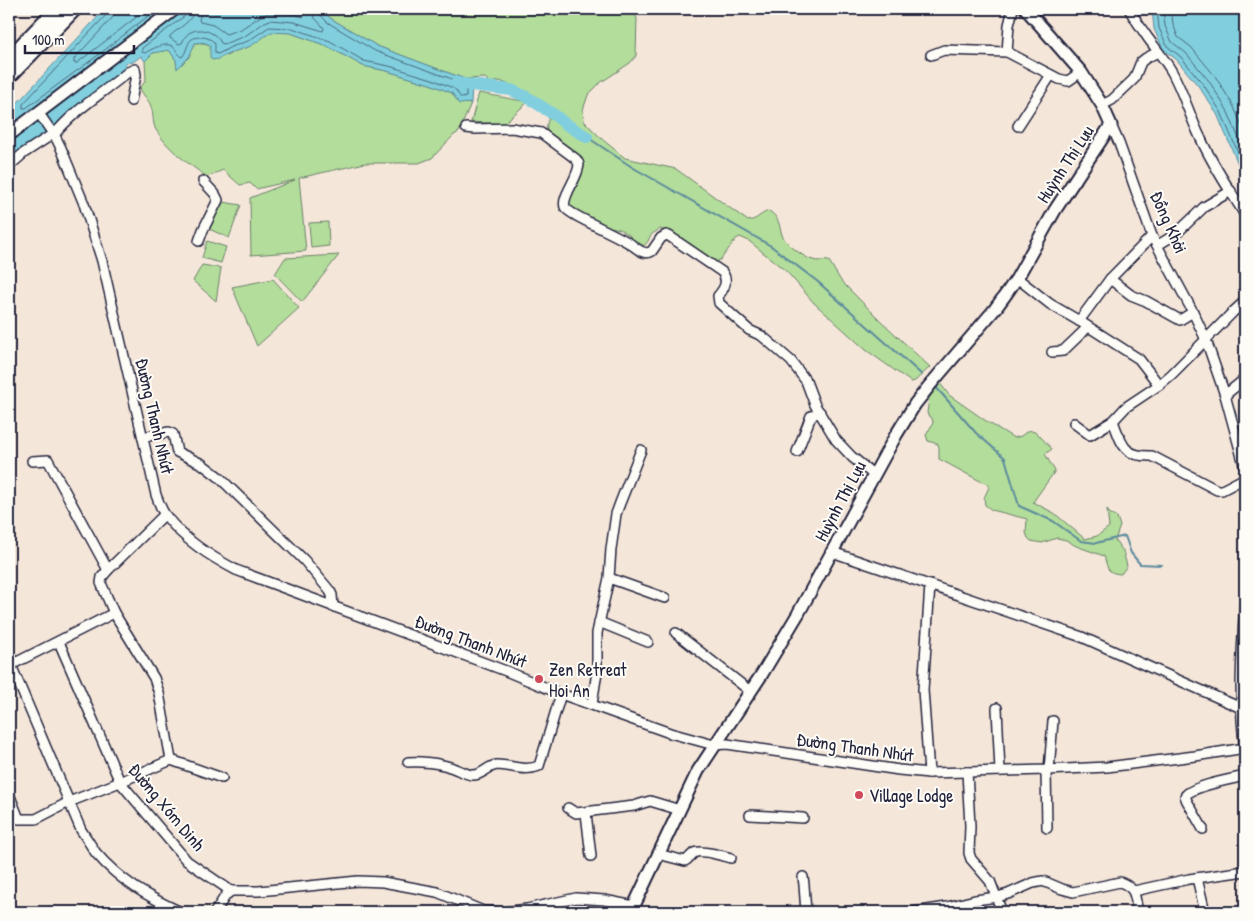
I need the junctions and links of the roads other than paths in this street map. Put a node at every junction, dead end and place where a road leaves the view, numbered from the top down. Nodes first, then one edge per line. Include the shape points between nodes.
1 (57, 9) edge
2 (74, 9) edge
3 (175, 9) edge
4 (1013, 9) edge
5 (1026, 9) edge
6 (1129, 9) edge
7 (1036, 13) edge
8 (1007, 52) junction
9 (1158, 52) junction
10 (931, 55) dead end
11 (9, 59) edge
12 (1081, 72) junction
13 (1051, 75) junction
14 (9, 76) edge
15 (131, 101) dead end
16 (1102, 105) junction
17 (39, 114) junction
18 (1111, 125) junction
19 (1018, 126) dead end
20 (466, 128) dead end
21 (53, 133) junction
22 (9, 134) edge
23 (9, 166) edge
24 (204, 181) dead end
25 (1231, 191) junction
26 (1245, 215) edge
27 (1152, 236) junction
28 (199, 242) dead end
29 (1158, 245) junction
30 (1017, 278) junction
31 (1110, 279) junction
32 (1245, 301) edge
33 (1193, 312) junction
34 (1079, 321) junction
35 (1088, 327) junction
36 (1206, 340) junction
37 (1052, 352) dead end
38 (1245, 379) edge
39 (1159, 385) junction
40 (1225, 395) junction
41 (820, 412) junction
42 (1113, 421) junction
43 (1074, 423) dead end
44 (143, 437) junction
45 (641, 450) dead end
46 (797, 452) dead end
47 (32, 461) dead end
48 (1245, 468) edge
49 (874, 474) junction
50 (1245, 478) edge
51 (164, 515) junction
52 (832, 552) junction
53 (108, 570) junction
54 (609, 578) junction
55 (930, 585) junction
56 (665, 598) dead end
57 (1245, 602) edge
58 (333, 607) junction
59 (114, 613) junction
60 (599, 622) junction
61 (676, 633) dead end
62 (59, 642) junction
63 (648, 642) dead end
64 (10, 665) edge
65 (750, 691) junction
66 (561, 694) junction
67 (592, 704) junction
68 (997, 708) dead end
69 (1241, 708) junction
70 (1053, 721) dead end
71 (714, 745) junction
72 (1245, 749) edge
73 (171, 760) junction
74 (408, 762) dead end
75 (1048, 770) junction
76 (1000, 771) junction
77 (967, 772) junction
78 (929, 773) junction
79 (1245, 776) edge
80 (222, 778) dead end
81 (120, 782) junction
82 (9, 794) edge
83 (69, 802) junction
84 (568, 808) dead end
85 (680, 810) junction
86 (586, 813) junction
87 (750, 815) dead end
88 (804, 818) dead end
89 (1047, 828) dead end
90 (1203, 829) dead end
91 (658, 854) junction
92 (591, 856) dead end
93 (731, 858) dead end
94 (1245, 871) edge
95 (803, 877) dead end
96 (1197, 878) junction
97 (1134, 890) junction
98 (231, 891) junction
99 (997, 897) junction
100 (632, 909) edge
101 (182, 912) edge
102 (215, 912) edge
103 (500, 912) edge
104 (505, 912) edge
105 (806, 912) edge
106 (914, 912) edge
107 (1002, 912) edge
108 (1138, 912) edge
109 (1205, 912) edge

1 - 11 main road
2 - 14 main road
3 - 17 street
4 - 8 street
5 - 7 street, Đồng Khởi
6 - 9 street
7 - 12 street, Đồng Khởi
8 - 10 street via 944,50
8 - 13 street
9 - 16 street via 1141,62 1134,79
9 - 25 street via 1183,94 1216,170
12 - 13 street via 1068,81
12 - 16 street, Đồng Khởi
13 - 19 street
15 - 21 street via 135,69
16 - 18 street, Đồng Khởi
17 - 21 street, Đường Thanh Nhứt
17 - 22 street
18 - 27 street, Đồng Khởi
18 - 30 street, Huỳnh Thị Lựu via 1055,210
20 - 41 street via 512,128 544,134 579,164 565,202 568,211 647,253 652,252 667,235 722,272 726,282 718,296 719,303 791,361 806,381
21 - 23 street
21 - 44 street, Đường Thanh Nhứt via 84,204 102,261
24 - 28 street via 218,200
25 - 26 street
25 - 29 street via 1204,207 1176,234
27 - 29 street, Đồng Khởi
27 - 31 street
29 - 33 street, Đồng Khởi
30 - 34 street via 1050,304
30 - 49 street, Huỳnh Thị Lựu via 995,309 924,392
31 - 33 street via 1131,295 1180,320
31 - 34 street
32 - 36 street
33 - 36 street, Đồng Khởi
34 - 35 street
35 - 37 street via 1064,351
35 - 39 street via 1139,359
36 - 39 street
36 - 40 street, Đồng Khởi
38 - 40 street
39 - 42 street via 1126,407
40 - 48 street, Đồng Khởi
41 - 46 street via 811,416
41 - 49 street via 842,446
42 - 43 street via 1090,435
42 - 50 street via 1124,447 1133,454 1152,456 1217,490
44 - 51 street, Đường Thanh Nhứt via 156,495
44 - 58 street via 171,433 177,452 213,471 304,560 330,591
45 - 54 street via 616,514
47 - 53 street via 48,460
49 - 52 street, Huỳnh Thị Lựu
51 - 53 street
51 - 58 street, Đường Thanh Nhứt via 198,546 236,570
52 - 55 street
52 - 65 street, Huỳnh Thị Lựu
53 - 59 street via 101,583
54 - 56 street
54 - 60 street
55 - 69 street via 1082,637
55 - 78 street via 923,690
57 - 69 street
58 - 66 street, Đường Thanh Nhứt
59 - 62 street
59 - 73 street via 154,678
60 - 63 street
60 - 67 street
61 - 65 street
62 - 64 street
62 - 81 street, Đường Xóm Dinh
64 - 83 street
65 - 71 street, Huỳnh Thị Lựu
66 - 67 street, Đường Thanh Nhứt
66 - 74 street via 539,766 532,769 495,765 478,775 470,775 448,766
67 - 71 street, Đường Thanh Nhứt via 670,733
68 - 76 street
69 - 72 street
70 - 75 street
71 - 78 street, Đường Thanh Nhứt via 727,744
71 - 85 street, Huỳnh Thị Lựu
72 - 75 street, Đường Thanh Nhứt via 1107,767
73 - 80 street
73 - 81 street
75 - 76 street, Đường Thanh Nhứt
75 - 89 street
76 - 77 street, Đường Thanh Nhứt
77 - 78 street, Đường Thanh Nhứt
77 - 99 street via 969,853 990,881
79 - 90 street via 1186,793 1187,801
81 - 83 street
81 - 98 street, Đường Xóm Dinh via 187,861
82 - 83 street via 19,819 36,819
83 - 101 street via 86,837 115,873 137,890
84 - 86 street via 576,813
85 - 86 street via 650,801
85 - 91 street, Huỳnh Thị Lựu
86 - 92 street
87 - 88 street
91 - 93 street via 685,861 699,852
91 - 100 street, Huỳnh Thị Lựu
94 - 96 street
95 - 105 street
96 - 97 street
96 - 109 street
97 - 99 street via 1120,882 1073,892 1043,881
97 - 108 street
98 - 102 street
98 - 103 street via 383,882 437,892 483,911
99 - 106 street
99 - 107 street
100 - 104 street via 604,900 576,898

